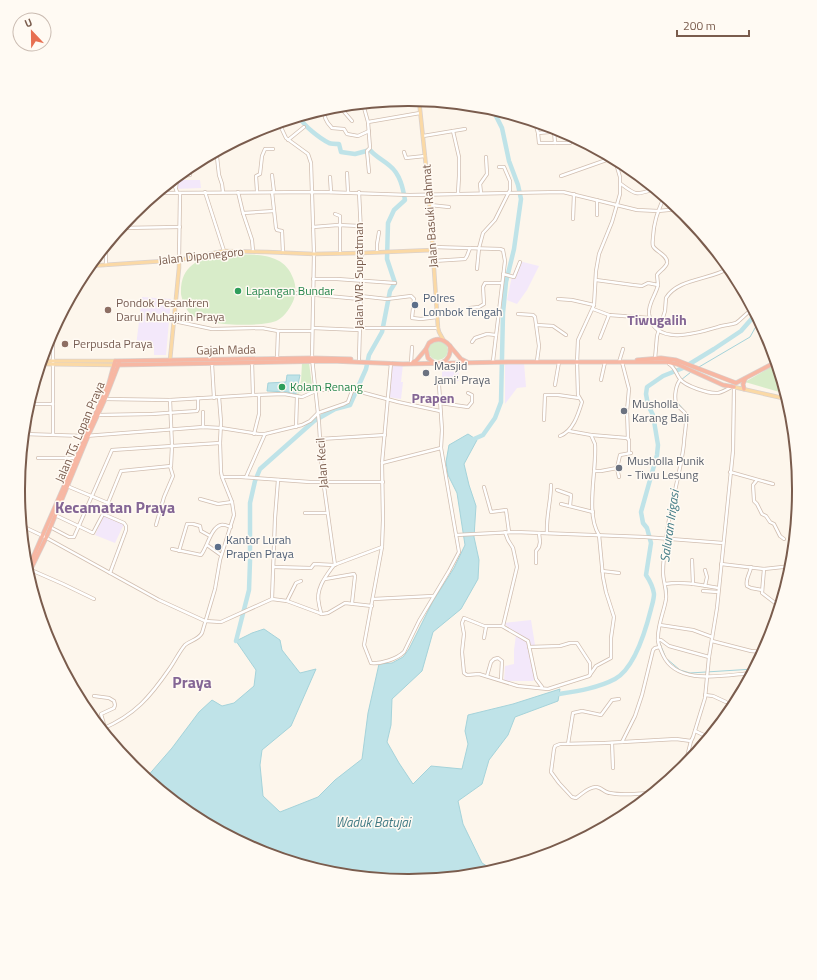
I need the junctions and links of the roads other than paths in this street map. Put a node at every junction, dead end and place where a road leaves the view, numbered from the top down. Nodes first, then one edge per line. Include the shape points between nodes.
1 (419, 106) edge
2 (364, 109) edge
3 (344, 112) edge
4 (420, 114) junction
5 (325, 116) edge
6 (352, 121) dead end
7 (368, 122) junction
8 (304, 127) dead end
9 (282, 128) edge
10 (465, 128) dead end
11 (537, 129) edge
12 (452, 131) junction
13 (369, 132) junction
14 (538, 132) junction
15 (544, 132) edge
16 (423, 136) junction
17 (554, 136) edge
18 (288, 140) junction
19 (569, 142) edge
20 (554, 143) junction
21 (273, 149) dead end
22 (404, 152) dead end
23 (425, 156) junction
24 (486, 157) dead end
25 (217, 158) edge
26 (604, 161) edge
27 (499, 167) dead end
28 (618, 168) edge
29 (369, 172) dead end
30 (348, 173) dead end
31 (272, 175) dead end
32 (330, 176) dead end
33 (561, 176) dead end
34 (620, 183) junction
35 (176, 188) edge
36 (257, 191) junction
37 (648, 191) edge
38 (178, 192) junction
39 (205, 192) junction
40 (223, 192) junction
41 (238, 192) junction
42 (273, 192) junction
43 (312, 192) junction
44 (331, 192) junction
45 (348, 192) junction
46 (359, 192) junction
47 (167, 193) edge
48 (458, 193) junction
49 (481, 193) junction
50 (509, 193) junction
51 (574, 194) junction
52 (429, 195) junction
53 (598, 200) junction
54 (662, 203) edge
55 (430, 205) junction
56 (618, 206) junction
57 (449, 207) dead end
58 (274, 210) junction
59 (670, 210) edge
60 (658, 211) junction
61 (243, 213) junction
62 (335, 214) dead end
63 (597, 216) dead end
64 (573, 219) dead end
65 (341, 225) junction
66 (313, 226) junction
67 (360, 226) junction
68 (180, 227) junction
69 (129, 228) edge
70 (379, 232) dead end
71 (433, 248) junction
72 (470, 248) junction
73 (479, 248) junction
74 (224, 251) junction
75 (253, 251) junction
76 (377, 252) junction
77 (283, 253) junction
78 (340, 253) junction
79 (106, 254) edge
80 (314, 254) junction
81 (362, 254) junction
82 (179, 260) junction
83 (434, 261) junction
84 (520, 262) dead end
85 (106, 264) junction
86 (98, 265) edge
87 (477, 269) dead end
88 (723, 271) edge
89 (503, 274) junction
90 (313, 279) junction
91 (360, 280) junction
92 (596, 280) junction
93 (395, 283) dead end
94 (502, 283) junction
95 (658, 285) junction
96 (295, 293) dead end
97 (313, 294) junction
98 (360, 298) junction
99 (558, 299) dead end
100 (593, 307) junction
101 (470, 308) dead end
102 (748, 312) edge
103 (518, 314) dead end
104 (609, 315) junction
105 (437, 317) junction
106 (650, 318) junction
107 (174, 321) junction
108 (537, 325) junction
109 (359, 329) junction
110 (312, 330) junction
111 (438, 330) junction
112 (659, 330) junction
113 (278, 331) junction
114 (496, 335) junction
115 (566, 335) dead end
116 (600, 338) dead end
117 (432, 341) junction
118 (444, 341) junction
119 (472, 342) dead end
120 (53, 344) edge
121 (450, 346) junction
122 (412, 347) dead end
123 (426, 349) junction
124 (623, 349) dead end
125 (655, 358) junction
126 (277, 359) junction
127 (312, 359) junction
128 (359, 359) junction
129 (170, 360) junction
130 (252, 361) junction
131 (363, 361) junction
132 (370, 361) junction
133 (537, 361) junction
134 (47, 362) edge
135 (411, 362) junction
136 (493, 362) junction
137 (498, 362) junction
138 (508, 362) junction
139 (559, 362) junction
140 (577, 362) junction
141 (605, 362) junction
142 (620, 362) junction
143 (665, 362) junction
144 (678, 362) junction
145 (54, 363) junction
146 (114, 363) junction
147 (119, 363) junction
148 (391, 363) junction
149 (435, 363) junction
150 (441, 363) junction
151 (46, 364) edge
152 (212, 364) junction
153 (771, 365) edge
154 (745, 379) junction
155 (600, 380) dead end
156 (681, 380) junction
157 (439, 385) dead end
158 (555, 385) dead end
159 (733, 386) junction
160 (744, 389) junction
161 (316, 390) junction
162 (354, 391) junction
163 (468, 393) dead end
164 (253, 395) junction
165 (259, 395) junction
166 (297, 396) junction
167 (219, 397) junction
168 (198, 398) junction
169 (214, 398) junction
170 (579, 398) junction
171 (781, 398) edge
172 (105, 399) junction
173 (170, 400) junction
174 (387, 400) junction
175 (440, 403) junction
176 (53, 404) junction
177 (35, 405) edge
178 (440, 411) junction
179 (203, 412) dead end
180 (171, 413) junction
181 (318, 414) junction
182 (98, 416) junction
183 (544, 420) dead end
184 (204, 427) junction
185 (296, 427) junction
186 (221, 428) junction
187 (172, 429) junction
188 (569, 431) junction
189 (29, 434) edge
190 (53, 434) junction
191 (254, 434) junction
192 (265, 434) junction
193 (384, 435) junction
194 (591, 435) junction
195 (87, 436) junction
196 (560, 436) dead end
197 (320, 439) junction
198 (628, 439) junction
199 (220, 443) junction
200 (172, 446) junction
201 (441, 448) junction
202 (38, 458) dead end
203 (76, 458) junction
204 (382, 463) junction
205 (170, 466) junction
206 (617, 468) junction
207 (594, 471) junction
208 (730, 472) junction
209 (222, 477) junction
210 (246, 477) junction
211 (619, 477) dead end
212 (278, 480) junction
213 (757, 480) junction
214 (324, 482) junction
215 (383, 482) junction
216 (773, 484) dead end
217 (551, 485) dead end
218 (67, 486) junction
219 (484, 487) dead end
220 (557, 490) dead end
221 (92, 496) junction
222 (200, 499) dead end
223 (108, 502) junction
224 (232, 502) junction
225 (560, 504) dead end
226 (570, 506) junction
227 (593, 512) junction
228 (305, 513) dead end
229 (327, 513) junction
230 (103, 514) junction
231 (55, 515) junction
232 (156, 525) dead end
233 (50, 527) junction
234 (78, 527) junction
235 (231, 527) junction
236 (27, 529) edge
237 (505, 532) junction
238 (509, 532) junction
239 (539, 533) junction
240 (546, 533) junction
241 (456, 535) junction
242 (599, 535) junction
243 (210, 536) junction
244 (44, 537) junction
245 (668, 539) junction
246 (784, 539) dead end
247 (723, 542) junction
248 (207, 544) junction
249 (382, 547) junction
250 (172, 549) dead end
251 (179, 551) junction
252 (221, 555) junction
253 (692, 560) dead end
254 (536, 563) dead end
255 (32, 564) edge
256 (721, 564) junction
257 (335, 565) junction
258 (751, 567) junction
259 (785, 567) edge
260 (274, 568) junction
261 (764, 569) junction
262 (706, 570) dead end
263 (602, 571) junction
264 (34, 572) edge
265 (619, 572) dead end
266 (110, 573) junction
267 (324, 579) junction
268 (301, 581) dead end
269 (666, 584) junction
270 (693, 584) junction
271 (705, 586) junction
272 (718, 588) junction
273 (762, 590) junction
274 (703, 591) dead end
275 (718, 592) junction
276 (433, 596) junction
277 (94, 599) dead end
278 (373, 599) junction
279 (272, 600) junction
280 (287, 601) junction
281 (352, 603) junction
282 (775, 603) edge
283 (372, 606) junction
284 (322, 614) junction
285 (205, 621) junction
286 (486, 626) junction
287 (502, 626) junction
288 (661, 626) junction
289 (712, 637) junction
290 (484, 638) dead end
291 (659, 640) junction
292 (712, 641) junction
293 (529, 647) junction
294 (660, 647) junction
295 (756, 652) edge
296 (708, 657) junction
297 (746, 672) edge
298 (590, 675) junction
299 (707, 675) junction
300 (487, 676) junction
301 (501, 680) junction
302 (542, 688) junction
303 (706, 695) junction
304 (94, 696) dead end
305 (619, 699) dead end
306 (726, 702) dead end
307 (102, 721) edge
308 (107, 727) edge
309 (695, 731) junction
310 (703, 735) edge
311 (691, 740) junction
312 (622, 742) junction
313 (612, 743) junction
314 (568, 744) junction
315 (688, 753) edge
316 (613, 768) dead end
317 (643, 793) edge

1 - 4 main road, Jalan Basuki Rahmat
2 - 7 street
3 - 6 street
4 - 7 street
4 - 16 main road, Jalan Basuki Rahmat
5 - 13 street via 332,128 344,129 347,134 354,136
7 - 13 street
8 - 18 street
9 - 18 street
10 - 12 street
11 - 14 street
12 - 16 street
12 - 48 street via 459,157
13 - 29 street via 370,148 366,153
14 - 15 street
14 - 20 street via 540,143
16 - 23 main road, Jalan Basuki Rahmat
17 - 20 street
18 - 43 street, Jalan Kecil via 310,156
19 - 20 street
21 - 36 street via 265,149 262,156 260,174 256,176
22 - 23 street via 406,158
23 - 52 main road, Jalan Basuki Rahmat
24 - 49 street via 487,174 480,184
25 - 40 street
26 - 33 street
27 - 50 street via 504,168 510,179
28 - 34 street
30 - 45 street
31 - 42 street
32 - 44 street
34 - 37 street via 630,192 637,194
34 - 56 street
35 - 38 street
36 - 41 street
36 - 42 street
38 - 39 street
38 - 47 street
38 - 68 street
39 - 40 street
39 - 74 street
40 - 41 street
41 - 61 street
42 - 43 street
42 - 58 street
43 - 44 street
43 - 66 street, Jalan Kecil
44 - 45 street
45 - 46 street
46 - 52 street
46 - 67 street, Jalan WR. Supratman
48 - 49 street
48 - 52 street
49 - 50 street
50 - 51 street
50 - 73 street via 495,220 483,233
51 - 53 street
51 - 64 street
52 - 55 main road, Jalan Basuki Rahmat
53 - 56 street
53 - 63 street
54 - 60 street
55 - 57 street
55 - 71 main road, Jalan Basuki Rahmat
56 - 60 street
56 - 92 street via 599,254
58 - 61 street
58 - 77 street via 276,230 282,232
59 - 60 street
60 - 95 street via 654,223 653,245 667,262 657,275
61 - 75 street
62 - 65 street via 340,215
65 - 66 street
65 - 67 street
65 - 78 street
66 - 80 street, Jalan Kecil
67 - 81 street, Jalan WR. Supratman
68 - 69 street
68 - 82 street
70 - 76 street
71 - 72 street
71 - 76 main road, Jalan Diponegoro
71 - 83 main road, Jalan Basuki Rahmat
72 - 73 street
72 - 83 street via 468,256 464,259
73 - 87 street
73 - 89 street via 503,250
74 - 75 main road, Jalan Diponegoro
74 - 82 main road, Jalan Diponegoro
75 - 77 main road, Jalan Diponegoro
76 - 81 main road, Jalan Diponegoro
77 - 80 main road, Jalan Diponegoro
78 - 80 main road, Jalan Diponegoro
78 - 81 main road, Jalan Diponegoro
79 - 85 street
80 - 90 street, Jalan Kecil
81 - 91 street, Jalan WR. Supratman
82 - 85 main road, Jalan Diponegoro
82 - 107 main road
83 - 105 main road, Jalan Basuki Rahmat
84 - 89 street via 515,276
85 - 86 main road, Jalan Diponegoro
88 - 112 street via 683,285 670,293 666,298
89 - 94 street
90 - 91 street
90 - 97 street, Jalan Kecil
91 - 93 street
91 - 98 street, Jalan WR. Supratman
92 - 95 street via 640,286 648,282
92 - 100 street
94 - 101 street via 485,283 484,304
94 - 114 street
95 - 106 street via 650,306
96 - 97 street
97 - 98 street
97 - 110 street, Jalan Kecil
98 - 105 street via 392,299 412,296 413,318
98 - 109 street, Jalan WR. Supratman
99 - 100 street via 572,300
100 - 104 street
100 - 140 street via 578,340
102 - 112 street via 735,323 702,332 672,336
103 - 108 street via 535,316
104 - 106 street
104 - 116 street
105 - 111 main road, Jalan Basuki Rahmat
106 - 112 street
107 - 113 street via 212,330 262,328
107 - 129 main road
108 - 115 street via 553,326
108 - 133 street
109 - 110 street
109 - 111 street
109 - 128 street, Jalan WR. Supratman
110 - 113 street
110 - 127 street, Jalan Kecil
111 - 117 main road
111 - 118 main road
112 - 125 street
113 - 126 street
114 - 119 street via 487,334 475,338
114 - 136 street
117 - 118 highway
117 - 123 highway
118 - 121 highway
120 - 145 street
121 - 136 highway via 464,361
121 - 150 highway via 448,358
122 - 135 street
123 - 135 highway via 416,361
123 - 149 highway via 428,358
124 - 142 street
125 - 142 highway
125 - 144 highway
126 - 127 highway, Gajah Mada
126 - 130 highway, Gajah Mada
127 - 128 highway, Gajah Mada
127 - 130 highway, Gajah Mada
127 - 131 highway, Gajah Mada
127 - 161 street, Jalan Kecil
128 - 131 highway, Gajah Mada
129 - 130 highway, Gajah Mada
129 - 147 highway, Gajah Mada
130 - 152 highway, Gajah Mada
130 - 164 street
131 - 132 highway
132 - 135 highway
132 - 148 highway
133 - 138 highway
133 - 140 highway
134 - 145 main road, Gajah Mada
136 - 137 highway
137 - 138 highway
137 - 150 highway
138 - 139 highway
139 - 140 highway
139 - 158 street
140 - 141 highway
140 - 142 highway
140 - 170 street
141 - 142 highway
141 - 155 street
142 - 143 highway
142 - 198 street via 629,389
143 - 144 highway
143 - 156 street via 674,368
144 - 154 highway via 736,383
144 - 159 highway via 695,373 723,385
145 - 146 main road, Gajah Mada
145 - 151 main road, Gajah Mada
145 - 176 street
146 - 147 highway, Gajah Mada
146 - 195 highway, Jalan TG. Lopan Praya via 109,383
147 - 152 highway, Gajah Mada
147 - 172 highway, Jalan TG. Lopan Praya
148 - 149 highway
148 - 174 street
149 - 150 highway
152 - 169 street
153 - 154 highway
154 - 160 highway
156 - 159 street via 685,384 713,393
156 - 245 street via 675,394 678,406 685,413 686,424
157 - 175 street
159 - 160 main road
159 - 208 street
160 - 171 main road
161 - 162 street
161 - 166 street via 306,396
161 - 181 street, Jalan Kecil
162 - 174 street
162 - 181 street via 346,404
163 - 175 street via 472,394 472,402 468,407
164 - 165 street
164 - 167 street
165 - 166 street
165 - 191 street via 259,414
166 - 185 street
167 - 169 street
167 - 186 street
168 - 169 street
168 - 173 street
168 - 180 street via 197,411
170 - 183 street via 545,395
170 - 188 street via 582,402 580,409
172 - 173 street
172 - 182 highway, Jalan TG. Lopan Praya
173 - 180 street
174 - 178 street
174 - 193 street
175 - 178 street
176 - 177 street
176 - 190 street
178 - 201 street
179 - 184 street
180 - 182 street
180 - 187 street
181 - 185 street
181 - 197 street, Jalan Kecil
182 - 195 highway, Jalan TG. Lopan Praya
184 - 186 street
184 - 187 street
185 - 192 street
186 - 191 street
186 - 199 street
187 - 195 street
187 - 200 street
188 - 194 street
188 - 196 street
189 - 190 street
190 - 195 street
191 - 192 street
192 - 210 street
193 - 197 street
193 - 204 street
194 - 198 street
194 - 207 street via 595,446
195 - 203 highway, Jalan TG. Lopan Praya
195 - 218 highway, Jalan TG. Lopan Praya
197 - 214 street, Jalan Kecil
198 - 206 street via 630,453 620,455
199 - 200 street
199 - 209 street
200 - 205 street
200 - 221 street via 112,450
201 - 204 street
201 - 241 street
202 - 203 street
203 - 244 highway, Jalan TG. Lopan Praya
204 - 215 street
205 - 223 street via 121,471
205 - 232 street via 173,476
206 - 207 street
206 - 211 street
207 - 227 street
208 - 213 street
208 - 247 street
209 - 210 street
209 - 224 street
210 - 212 street
212 - 214 street
212 - 260 street
213 - 216 street
213 - 246 street via 753,487 754,502
214 - 215 street
214 - 229 street, Jalan Kecil
215 - 249 street
217 - 240 street
218 - 221 street
218 - 231 highway, Jalan TG. Lopan Praya
219 - 238 street via 491,512 506,510
220 - 226 street via 571,495
221 - 223 street
221 - 234 street
222 - 224 street via 219,504
223 - 230 street
224 - 235 street via 234,515
225 - 226 street
226 - 227 street
227 - 242 street
228 - 229 street
229 - 257 street, Jalan Kecil
230 - 234 street via 93,533
230 - 266 street via 124,523 126,528
231 - 233 highway, Jalan TG. Lopan Praya
231 - 234 street
233 - 234 street via 72,538
233 - 244 highway, Jalan TG. Lopan Praya
235 - 243 street via 220,525
235 - 252 street
236 - 244 street
237 - 238 street
237 - 241 street
237 - 287 street via 513,548 517,567
238 - 239 street
239 - 240 street
239 - 254 street
240 - 242 street
241 - 276 street via 458,554
242 - 245 street
242 - 263 street
243 - 248 street
243 - 251 street via 201,531 201,527 187,524
244 - 255 highway, Jalan TG. Lopan Praya
244 - 266 street
245 - 247 street
245 - 269 street via 663,570
247 - 256 street
248 - 251 street via 201,555
248 - 252 street
249 - 257 street
249 - 278 street
250 - 251 street
252 - 285 street via 215,589
253 - 270 street
256 - 258 street
256 - 272 street
257 - 260 street via 314,564 311,568
257 - 267 street
258 - 261 street
258 - 273 street via 746,581 747,586
259 - 261 street
260 - 279 street
261 - 273 street
262 - 271 street
263 - 265 street
263 - 298 street via 614,617 612,658 596,666
264 - 277 street
266 - 285 street via 158,600
267 - 281 street via 354,574
267 - 284 street via 318,599
268 - 280 street via 296,583
269 - 270 street
269 - 288 street
270 - 271 street
271 - 272 street
272 - 275 street
273 - 282 street via 763,595
274 - 275 street
275 - 289 street
276 - 278 street
276 - 283 street via 404,652 395,658 375,664 370,663 364,646
278 - 283 street
279 - 280 street
279 - 285 street via 218,622
280 - 284 street
281 - 283 street
281 - 284 street via 344,603
285 - 308 street via 200,636 185,645 144,702 124,719
286 - 287 street
286 - 290 street
286 - 300 street via 464,619 462,652 465,674
287 - 293 street via 527,640
288 - 289 street via 693,630
288 - 291 street
289 - 292 street
291 - 294 street
291 - 296 street via 669,646
292 - 295 street
292 - 296 street
293 - 298 street via 577,643 590,663
293 - 302 street via 536,679
294 - 299 street via 667,662 678,671 692,676
294 - 312 street via 653,650 635,716
296 - 299 street
297 - 299 street
298 - 302 street via 555,687
299 - 303 street
300 - 301 street
300 - 301 street via 491,662 498,658 502,661
301 - 302 street via 518,686
303 - 306 street
303 - 309 street
304 - 307 street via 114,700 115,707 101,714
305 - 314 street via 612,700 601,715 582,711 573,713
309 - 310 street
309 - 311 street
311 - 312 street
311 - 315 street
312 - 313 street
313 - 314 street
313 - 316 street
314 - 317 street via 554,747 551,770 572,798 594,787 609,793

